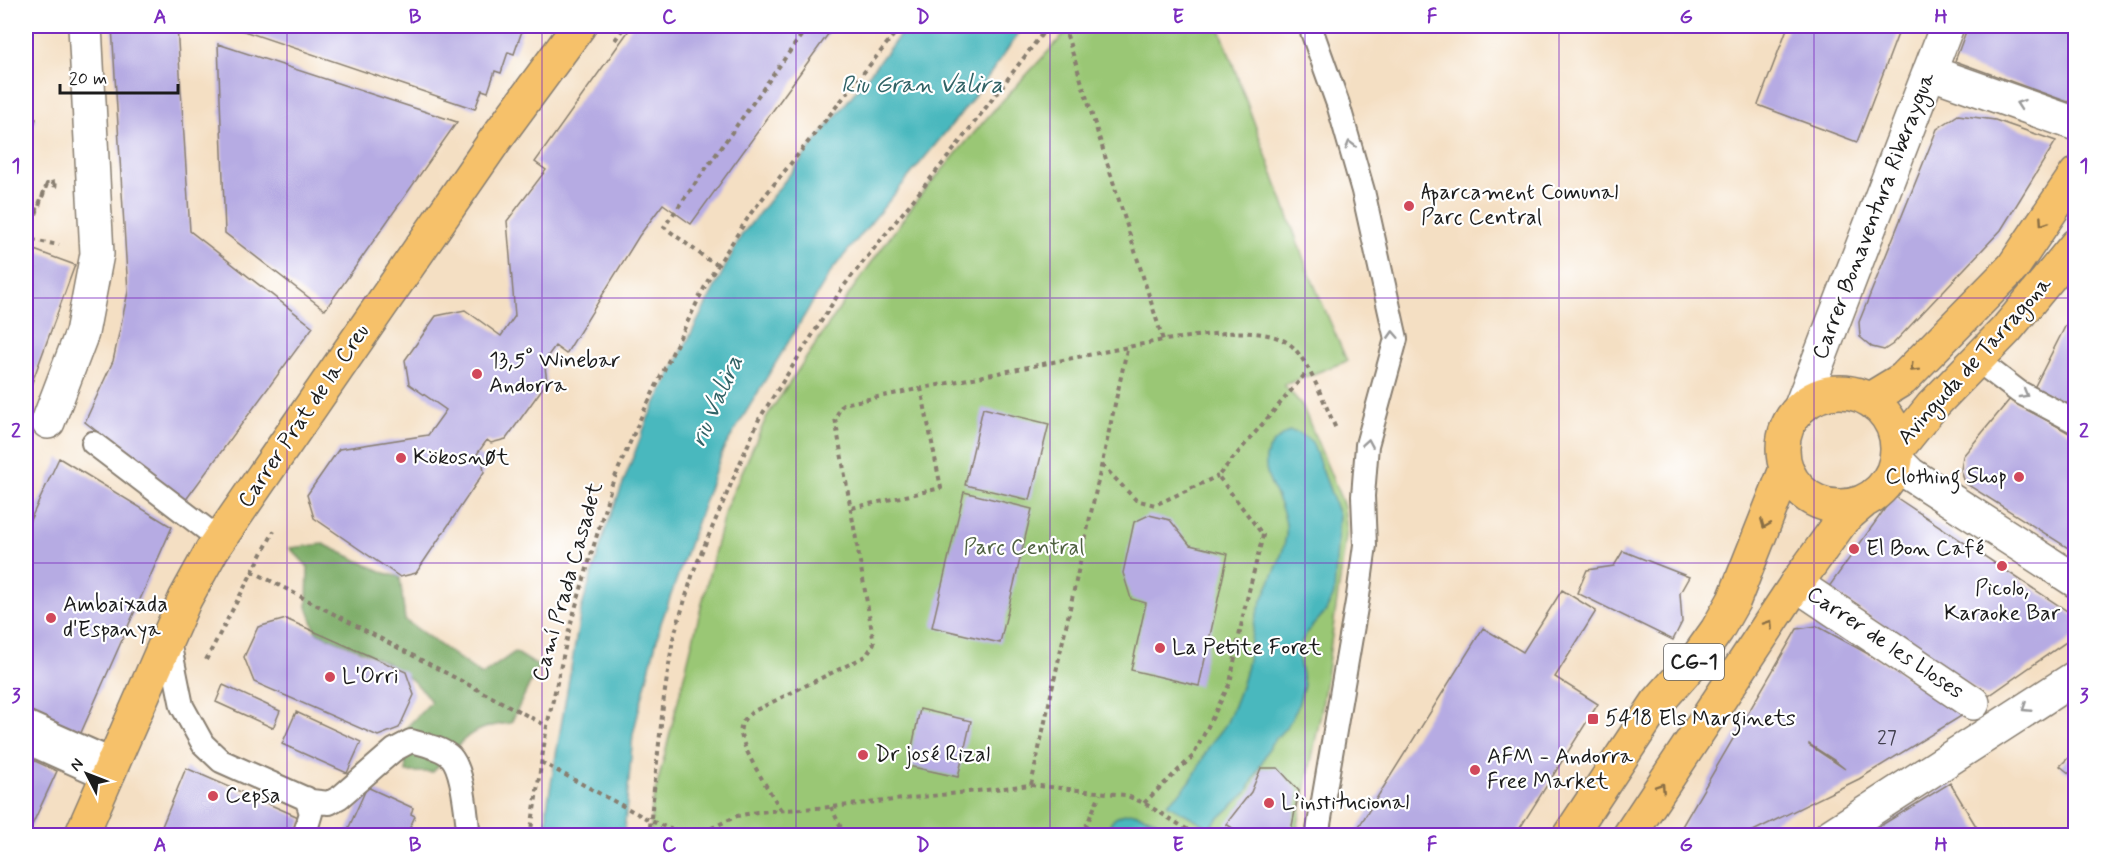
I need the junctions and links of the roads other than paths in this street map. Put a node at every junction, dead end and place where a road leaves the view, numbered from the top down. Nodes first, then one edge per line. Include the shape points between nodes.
1 (85, 26) edge
2 (579, 26) edge
3 (1310, 26) edge
4 (1947, 26) edge
5 (1929, 72) junction
6 (2076, 124) edge
7 (2076, 174) edge
8 (2076, 245) edge
9 (1977, 360) junction
10 (1870, 399) junction
11 (1801, 406) junction
12 (48, 422) dead end
13 (2076, 422) edge
14 (93, 442) dead end
15 (1897, 454) junction
16 (1786, 469) junction
17 (1862, 503) junction
18 (219, 540) junction
19 (2076, 581) edge
20 (1796, 584) junction
21 (168, 637) junction
22 (2076, 677) edge
23 (1973, 703) dead end
24 (182, 706) junction
25 (134, 715) junction
26 (26, 722) edge
27 (26, 742) edge
28 (203, 744) junction
29 (230, 764) junction
30 (110, 770) junction
31 (258, 777) junction
32 (209, 778) dead end
33 (236, 790) dead end
34 (306, 798) junction
35 (266, 802) dead end
36 (330, 804) junction
37 (306, 830) edge
38 (81, 836) edge
39 (470, 836) edge
40 (1317, 836) edge
41 (1569, 836) edge
42 (1629, 836) edge
43 (1830, 836) edge

1 - 12 street via 97,254 82,333
2 - 18 main road, Carrer Prat de la Creu via 495,140
40 -> 3 lane via 1365,545 1367,445 1396,339 1363,191
4 - 5 street, Carrer Bonaventura Riberaygua
6 -> 5 street
5 - 11 street, Carrer Bonaventura Riberaygua
7 -> 10 main road, Avinguda de Tarragona via 2013,267 1903,379
8 - 9 main road, Avinguda de Tarragona / CG-1
9 -> 13 lane via 2019,392
9 - 15 main road, Avinguda de Tarragona / CG-1
10 - 11 main road via 1835,392 1816,396
10 - 15 main road via 1890,420
11 - 16 main road, CG-1 via 1783,440
14 - 18 lane
15 - 17 main road, CG-1 via 1884,486
15 - 19 street via 1910,474
16 - 17 main road via 1795,485 1825,505
16 -> 41 main road, CG-1 via 1734,600 1717,630 1657,704
17 - 20 main road, CG-1 via 1843,519
18 - 21 main road, Carrer Prat de la Creu
20 - 23 street, Carrer de les Lloses
42 -> 20 main road, CG-1
21 - 24 lane
21 - 25 main road, Carrer Prat de la Creu
22 -> 43 street
24 - 25 lane via 171,698 151,701
24 - 28 lane
25 - 30 main road, Carrer Prat de la Creu
26 - 30 lane
27 - 30 lane
28 - 29 lane
28 - 32 lane via 213,770
29 - 31 lane
29 - 33 lane via 240,783
30 - 38 main road, Carrer Prat de la Creu
31 - 34 lane
31 - 35 lane via 266,790
34 - 36 lane
34 - 37 lane via 311,813
36 - 37 lane via 317,813
36 - 39 lane via 394,750 411,741 451,757 459,773

